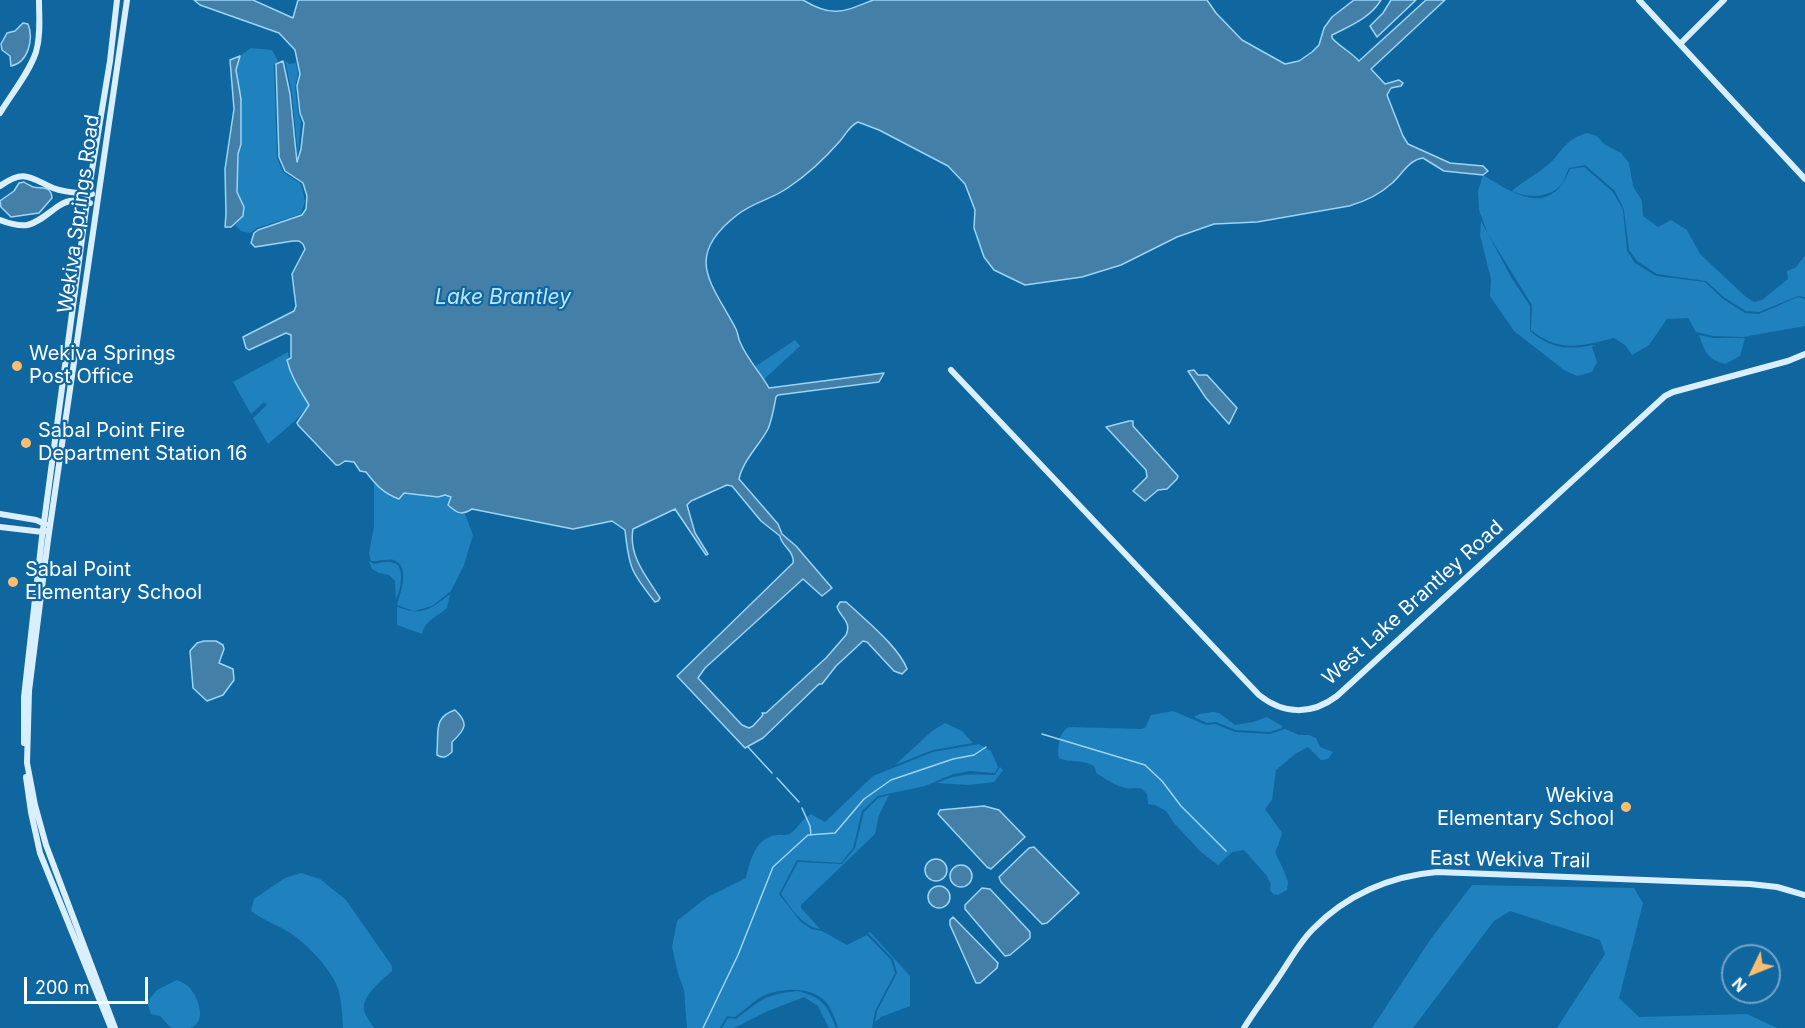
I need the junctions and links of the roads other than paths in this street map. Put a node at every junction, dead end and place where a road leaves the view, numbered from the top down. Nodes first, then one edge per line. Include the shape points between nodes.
1 (39, 0) edge
2 (117, 0) edge
3 (127, 0) edge
4 (1639, 0) edge
5 (1724, 0) edge
6 (1680, 44) junction
7 (0, 113) edge
8 (1805, 179) edge
9 (0, 186) edge
10 (88, 194) junction
11 (98, 195) junction
12 (87, 202) junction
13 (97, 204) junction
14 (0, 220) edge
15 (1805, 354) edge
16 (951, 370) dead end
17 (61, 398) junction
18 (69, 399) junction
19 (53, 453) junction
20 (62, 454) junction
21 (45, 512) junction
22 (0, 514) edge
23 (36, 520) junction
24 (44, 522) junction
25 (0, 526) edge
26 (46, 531) junction
27 (1805, 895) edge
28 (113, 1028) edge
29 (1244, 1028) edge

1 - 7 street via 36,52
2 - 10 street, Wekiva Springs Road
3 - 11 street, Wekiva Springs Road
4 - 6 street
5 - 6 street
6 - 8 street
9 - 10 street via 23,175 66,192
10 - 11 street
10 - 12 street, Wekiva Springs Road
11 - 13 street, Wekiva Springs Road
12 - 13 street
12 - 14 street via 63,203 27,226
12 - 17 street, Wekiva Springs Road
13 - 18 street, Wekiva Springs Road
15 - 16 street, West Lake Brantley Road via 1665,396 1337,696 1318,707 1294,711 1259,695
17 - 18 street
17 - 19 street, Wekiva Springs Road
18 - 20 street, Wekiva Springs Road
19 - 20 street
19 - 21 street, Wekiva Springs Road
20 - 26 street, Wekiva Springs Road
21 - 23 street
21 - 24 street, Wekiva Springs Road
22 - 23 street
23 - 24 street
24 - 26 street
25 - 26 street
26 - 28 street, Wekiva Springs Road via 28,691 27,763 46,845
27 - 29 street, East Wekiva Trail via 1763,885 1676,880 1437,872 1400,878 1353,897 1312,930

